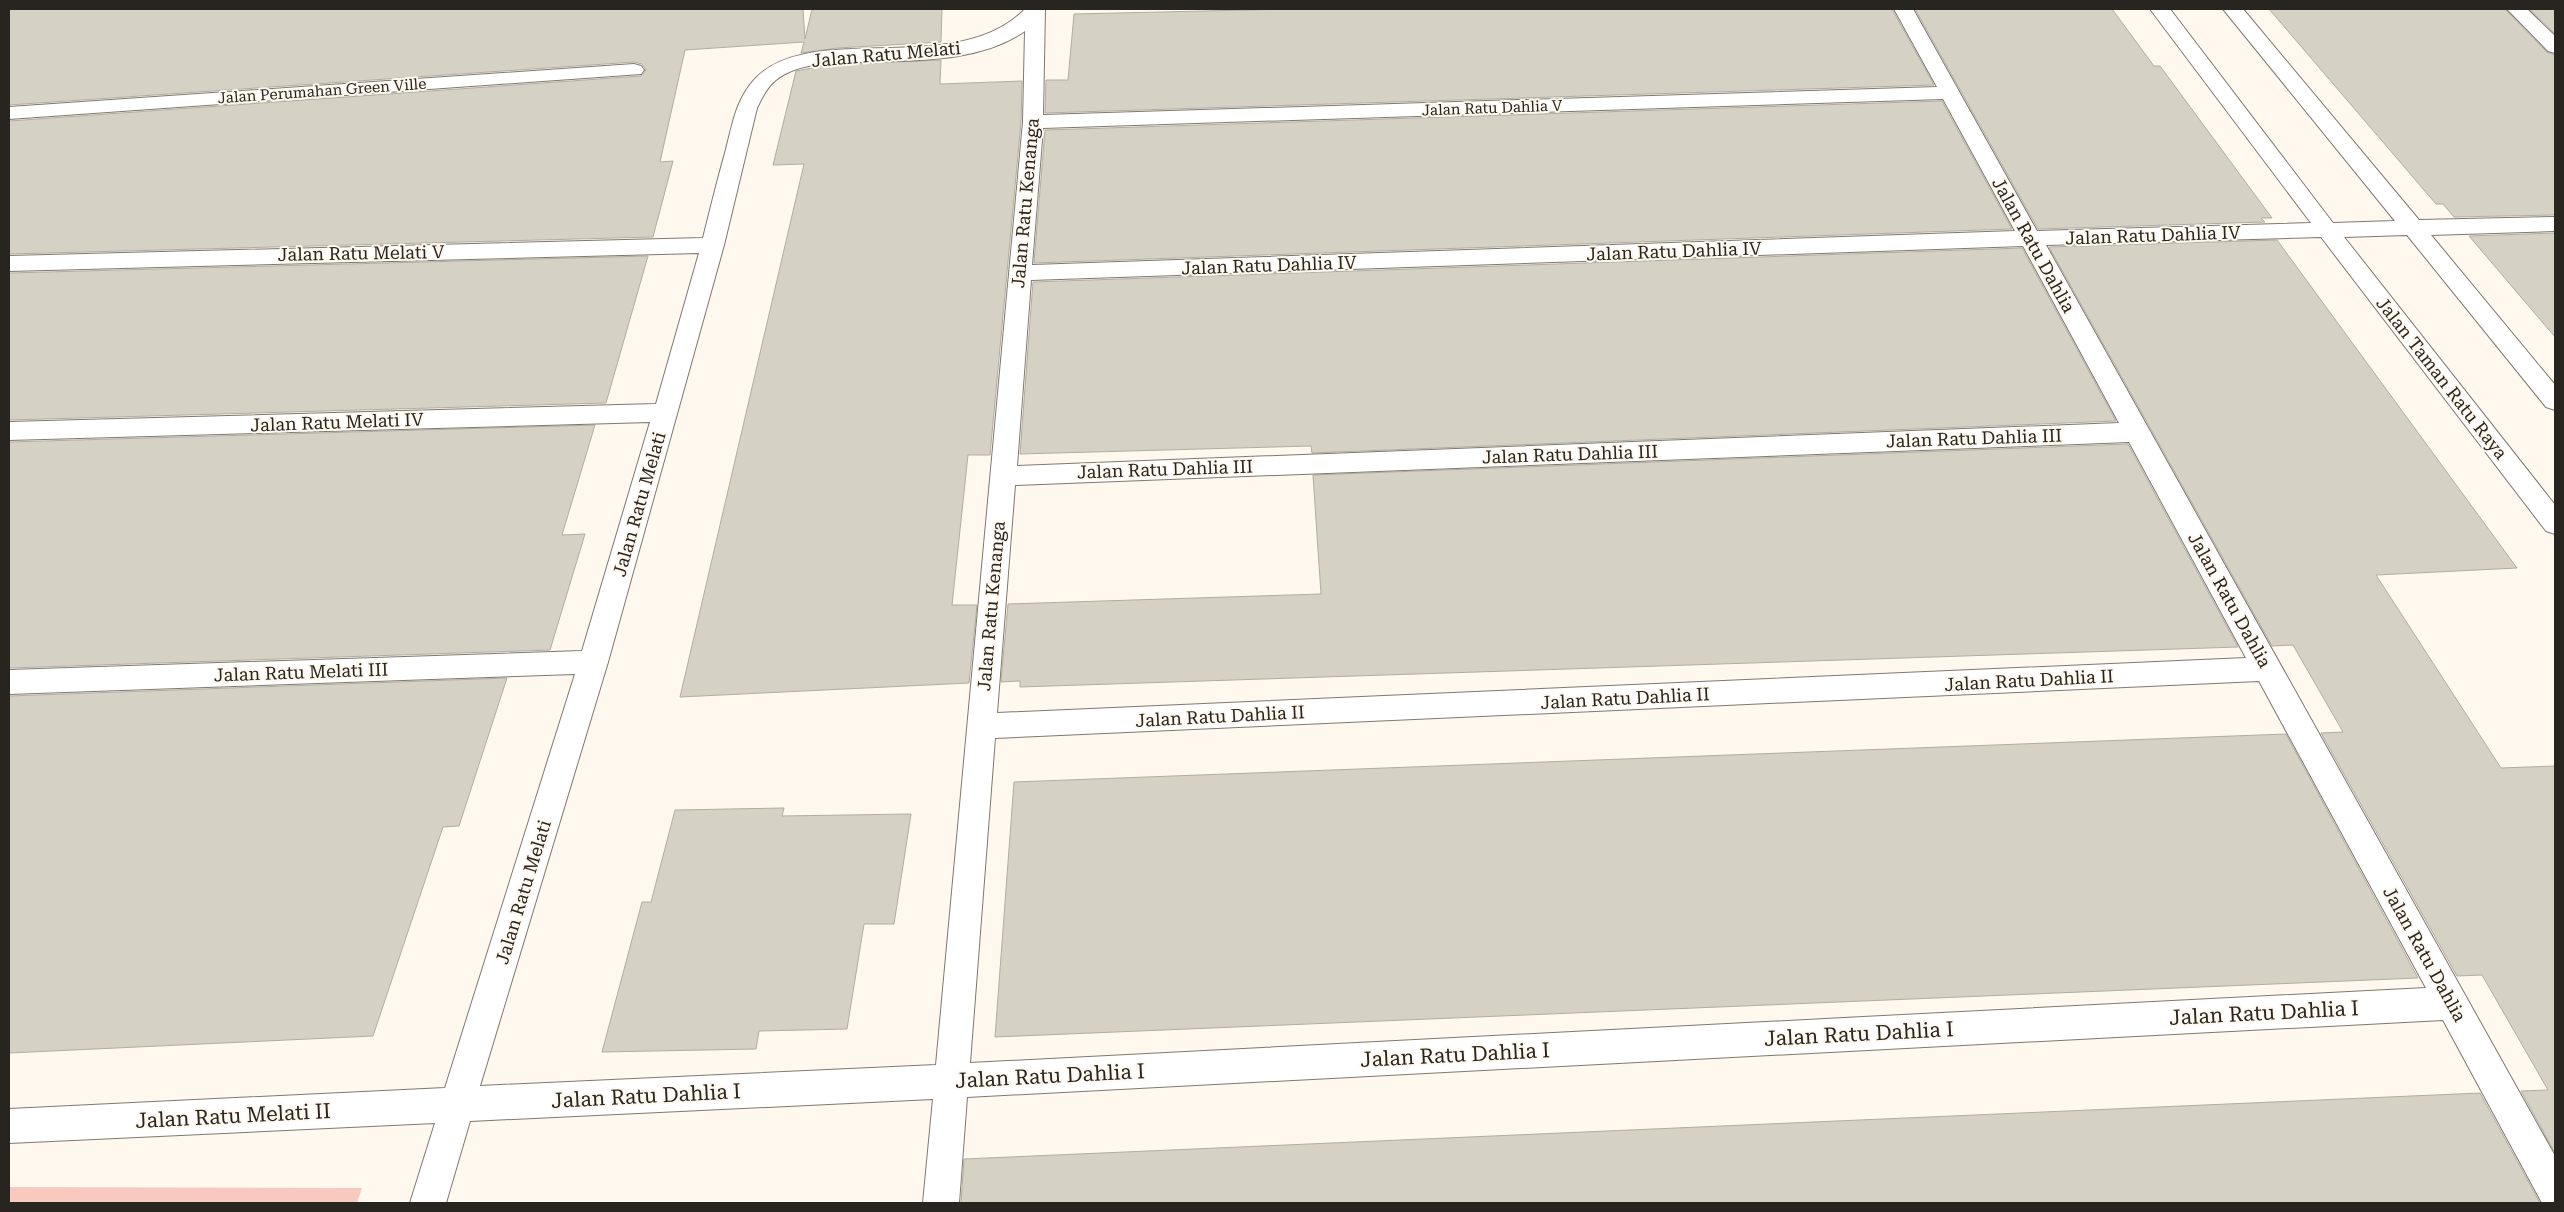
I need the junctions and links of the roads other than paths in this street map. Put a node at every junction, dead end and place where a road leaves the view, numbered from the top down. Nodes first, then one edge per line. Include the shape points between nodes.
1 (1035, 9) edge
2 (1904, 9) edge
3 (2160, 9) edge
4 (2233, 9) edge
5 (2516, 9) edge
6 (2555, 47) edge
7 (634, 70) dead end
8 (1951, 93) junction
9 (9, 113) edge
10 (1033, 122) junction
11 (2555, 224) edge
12 (2407, 230) junction
13 (2328, 231) junction
14 (2031, 238) junction
15 (713, 245) junction
16 (9, 263) edge
17 (1019, 273) junction
18 (2555, 402) edge
19 (666, 413) junction
20 (9, 431) edge
21 (2137, 432) junction
22 (1002, 476) junction
23 (2555, 524) edge
24 (594, 662) junction
25 (2268, 669) junction
26 (9, 682) edge
27 (981, 726) junction
28 (2452, 1003) junction
29 (952, 1081) junction
30 (457, 1106) junction
31 (9, 1126) edge
32 (2555, 1190) edge
33 (428, 1203) edge
34 (941, 1203) edge

1 - 10 street, Jalan Ratu Kenanga
1 - 15 street, Jalan Ratu Melati via 1015,29 964,48 825,57 797,62 772,73 755,91 747,108
2 - 8 street, Jalan Ratu Dahlia
3 - 13 street, Jalan Taman Ratu Raya
4 - 12 street
5 - 6 street
7 - 9 street, Jalan Perumahan Green Ville
8 - 10 street, Jalan Ratu Dahlia V
8 - 14 street, Jalan Ratu Dahlia
10 - 17 street, Jalan Ratu Kenanga
11 - 12 street
12 - 13 street
12 - 18 street
13 - 14 street, Jalan Ratu Dahlia IV
13 - 23 street, Jalan Taman Ratu Raya
14 - 17 street, Jalan Ratu Dahlia IV
14 - 21 street, Jalan Ratu Dahlia
15 - 16 street, Jalan Ratu Melati V
15 - 19 street, Jalan Ratu Melati
17 - 22 street, Jalan Ratu Kenanga
19 - 20 street, Jalan Ratu Melati IV
19 - 24 street, Jalan Ratu Melati
21 - 22 street, Jalan Ratu Dahlia III
21 - 25 street, Jalan Ratu Dahlia
22 - 27 street, Jalan Ratu Kenanga
24 - 26 street, Jalan Ratu Melati III
24 - 30 street, Jalan Ratu Melati
25 - 27 street, Jalan Ratu Dahlia II
25 - 28 street, Jalan Ratu Dahlia
27 - 29 street, Jalan Ratu Kenanga
28 - 29 street, Jalan Ratu Dahlia I
28 - 32 street, Jalan Ratu Dahlia
29 - 30 street, Jalan Ratu Dahlia I
29 - 34 street, Jalan Ratu Kenanga
30 - 31 street, Jalan Ratu Melati II
30 - 33 street, Jalan Ratu Melati

